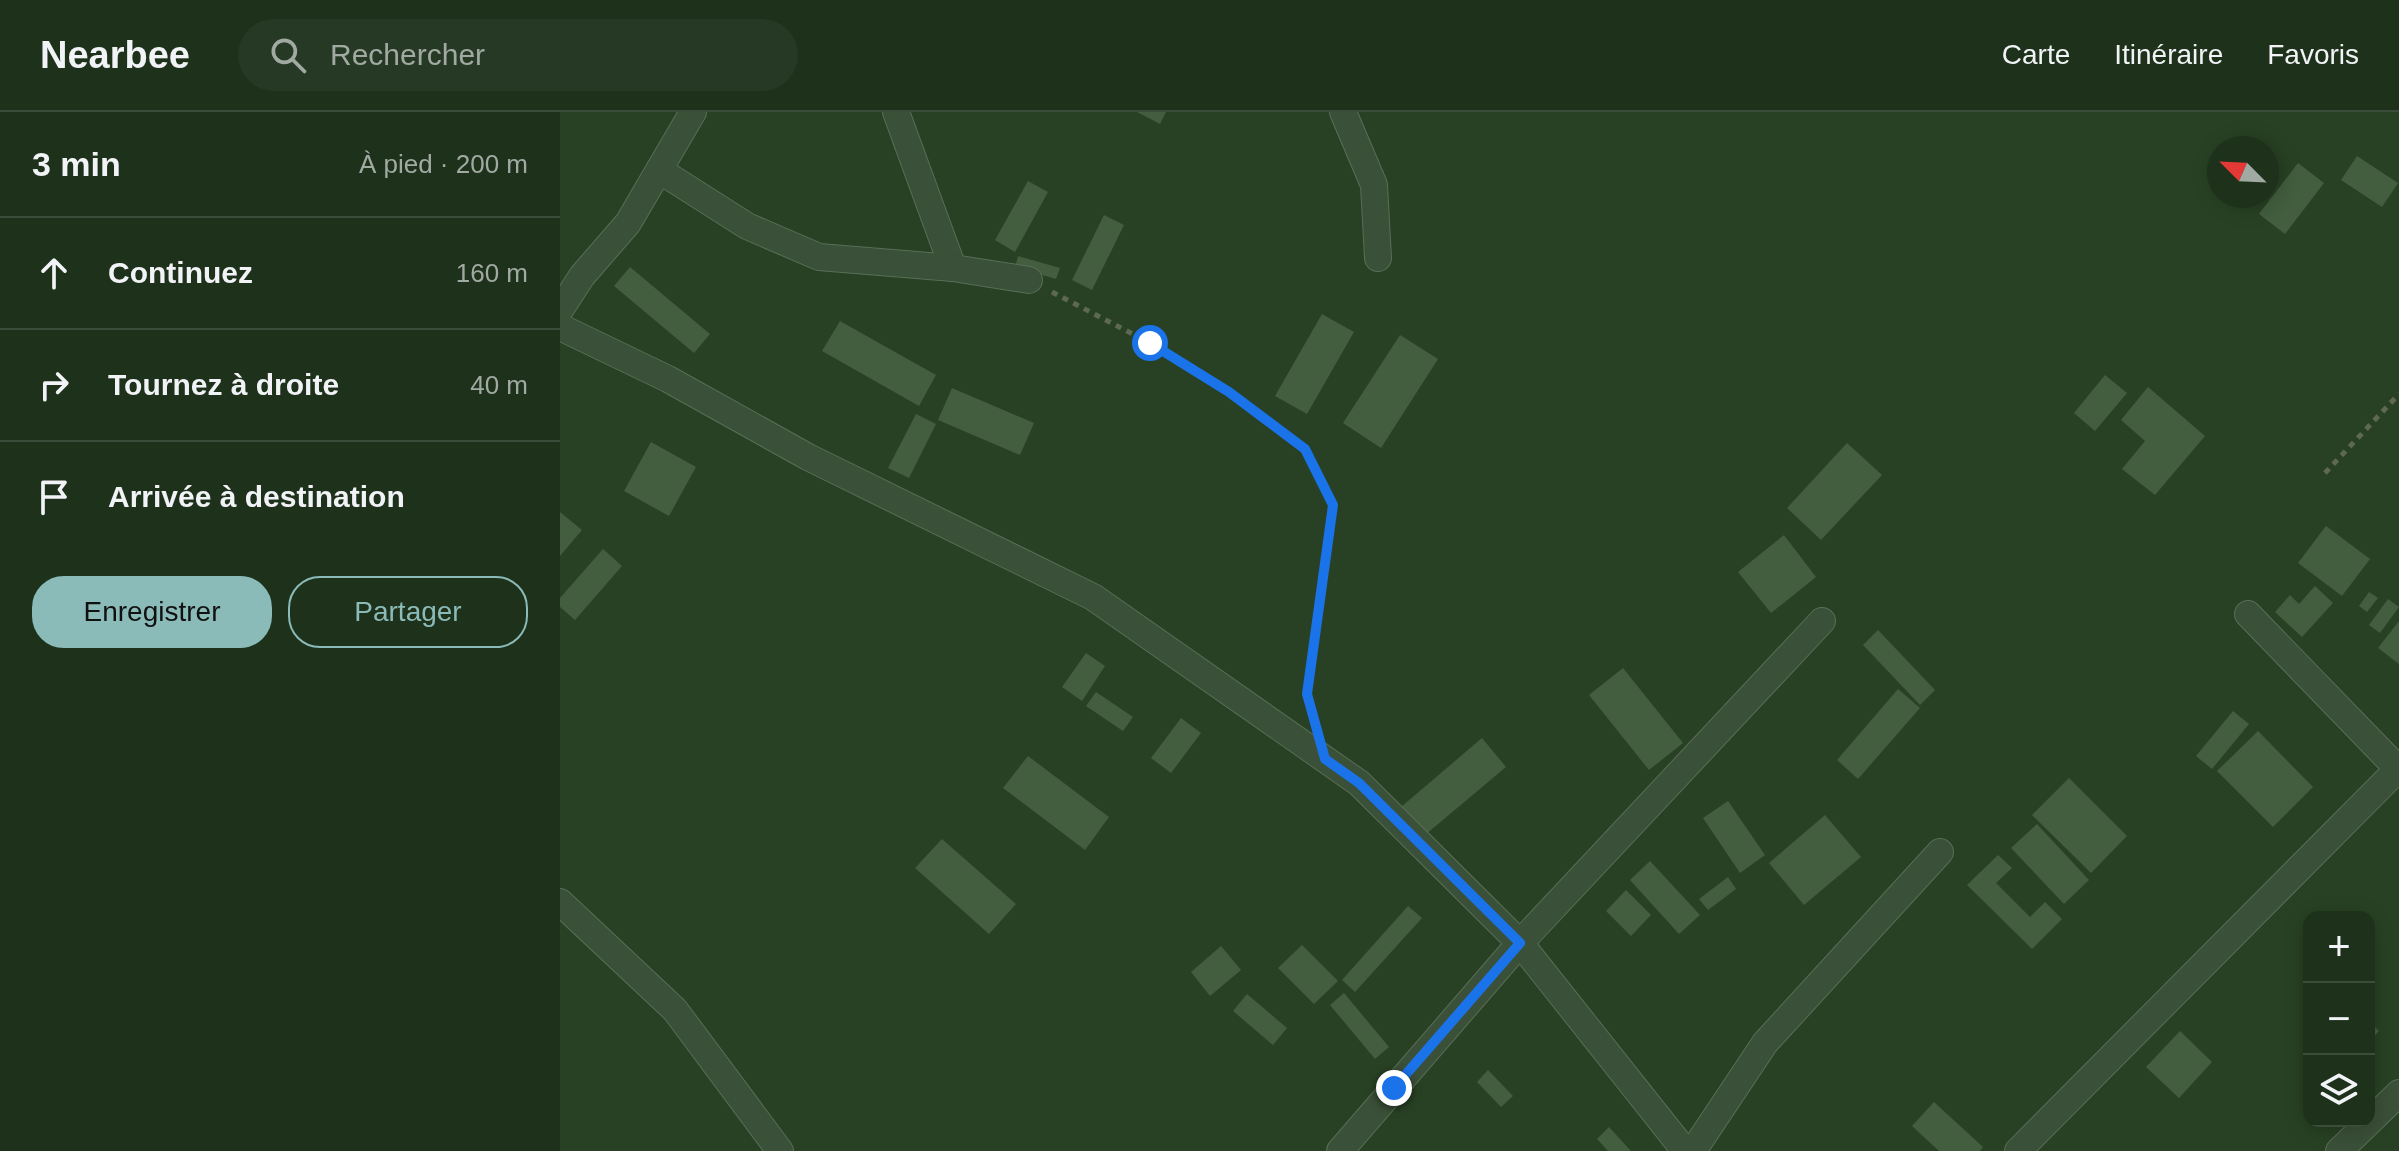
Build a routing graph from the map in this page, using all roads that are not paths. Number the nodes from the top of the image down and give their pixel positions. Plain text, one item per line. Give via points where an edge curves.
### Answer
1 (693, 112) edge
2 (896, 112) edge
3 (1343, 112) edge
4 (659, 170) junction
5 (1378, 258) dead end
6 (953, 268) junction
7 (1029, 280) road end
8 (560, 310) edge
9 (560, 327) edge
10 (2248, 614) dead end
11 (1822, 621) dead end
12 (2399, 769) edge
13 (1940, 852) dead end
14 (560, 902) edge
15 (1520, 943) junction
16 (2399, 1093) edge
17 (780, 1151) edge
18 (1340, 1151) edge
19 (1685, 1151) edge
20 (1693, 1151) edge
21 (2018, 1151) edge
22 (2339, 1151) edge

1 - 4 street
2 - 6 street
3 - 5 street via 1374,185
4 - 6 street via 747,226 819,257
4 - 8 street via 628,223
6 - 7 street
9 - 15 street via 1093,597 1359,783
10 - 12 street
11 - 15 street
12 - 21 street
13 - 20 street via 1765,1043
14 - 17 street via 675,1010
15 - 18 street
15 - 19 street
16 - 22 street

